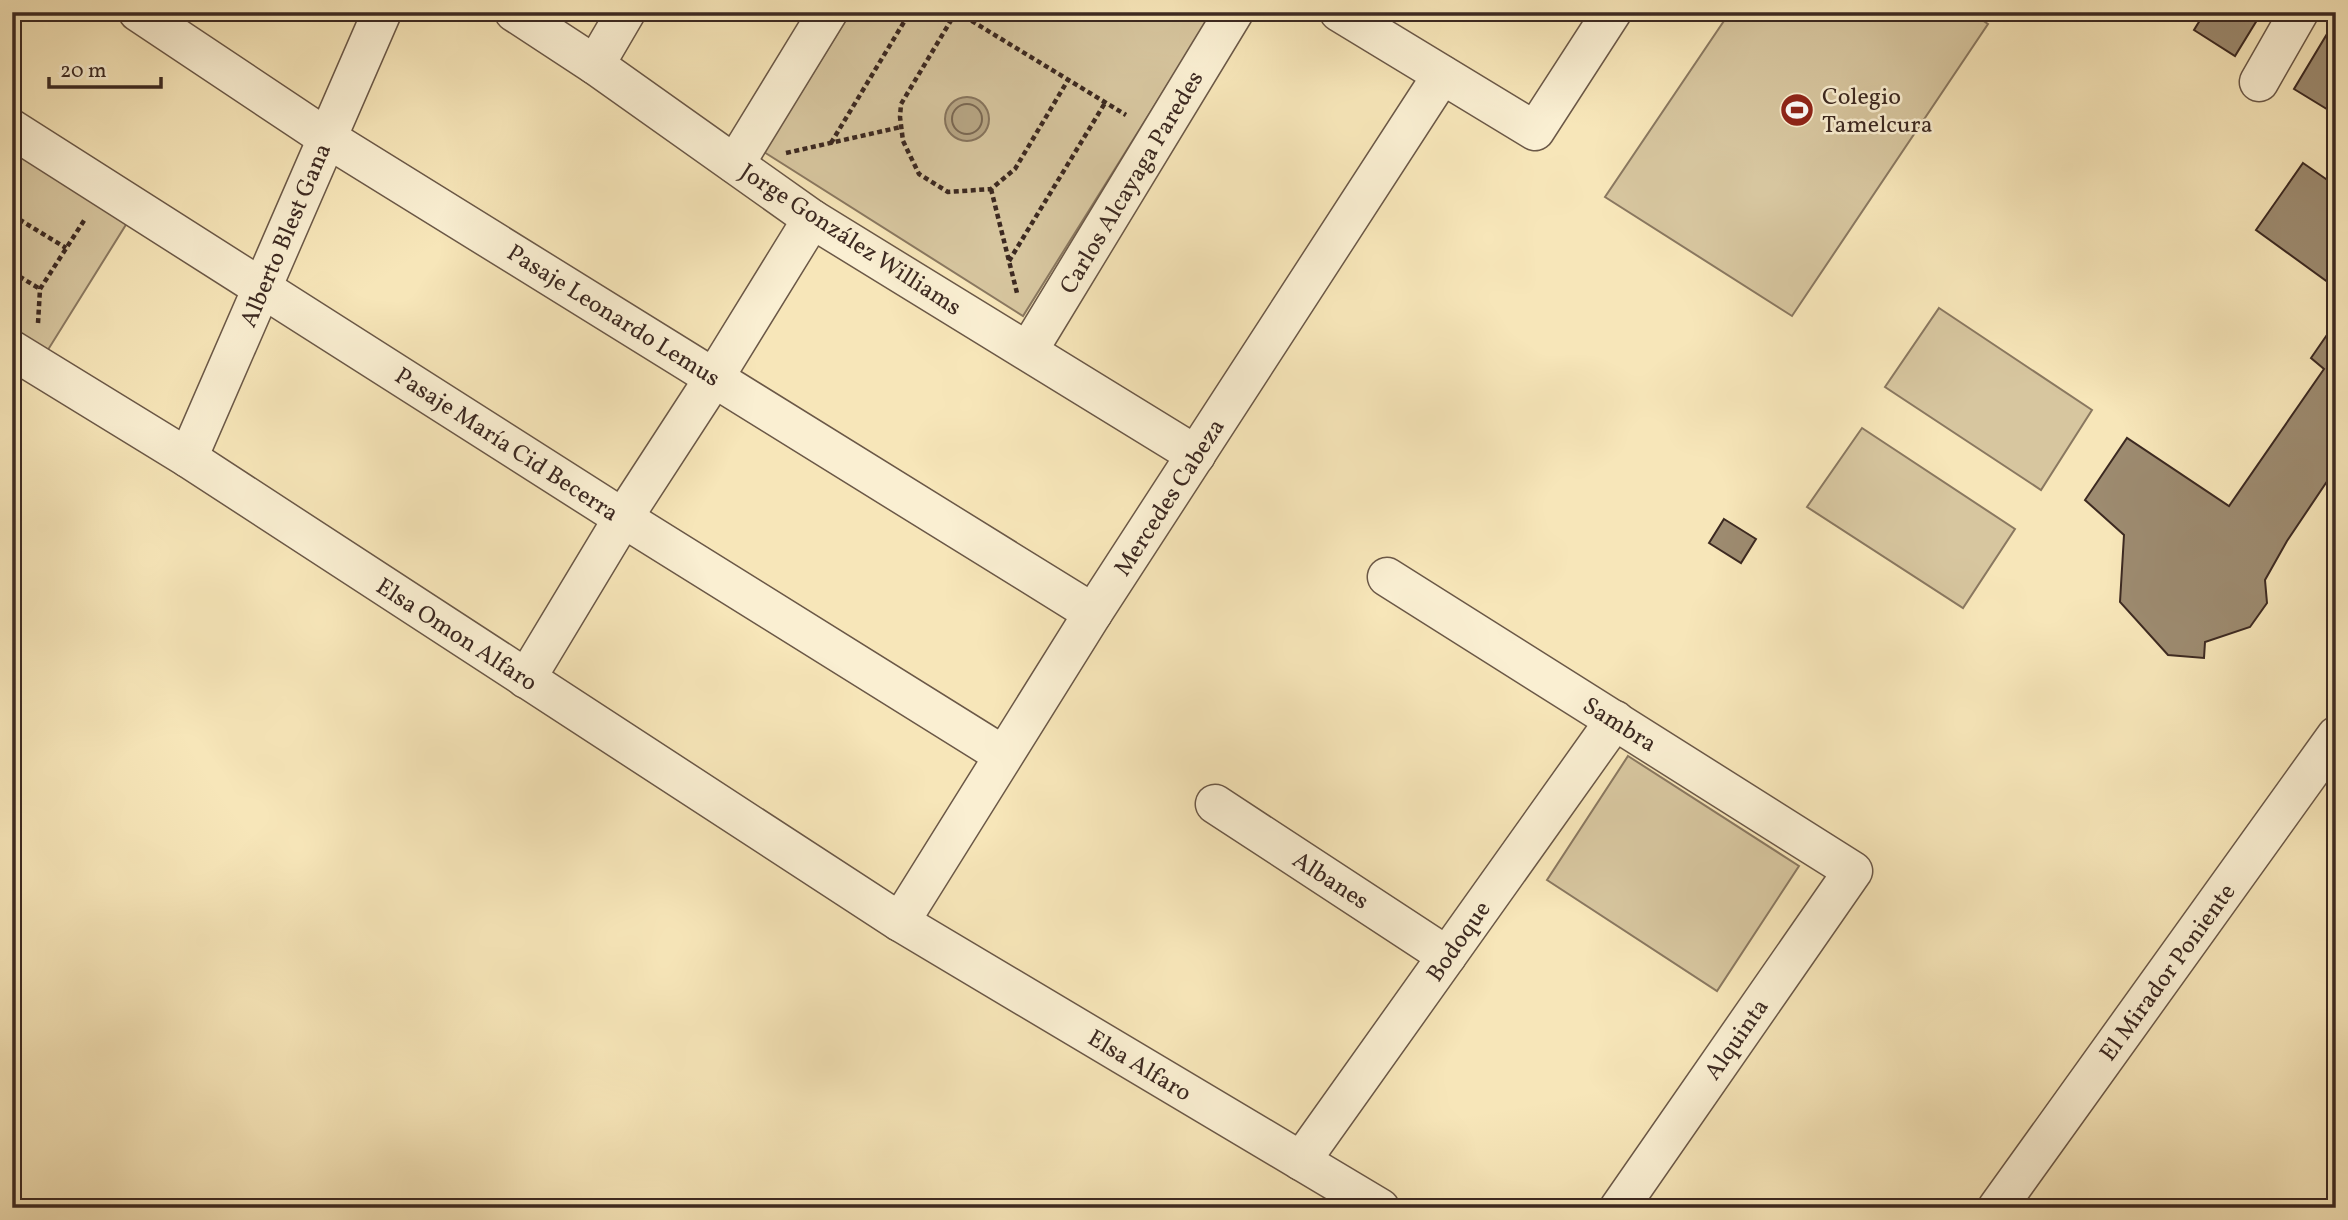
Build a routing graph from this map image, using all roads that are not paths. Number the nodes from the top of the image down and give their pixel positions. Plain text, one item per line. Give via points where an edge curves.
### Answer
1 (138, 12) edge
2 (382, 12) edge
3 (514, 12) edge
4 (626, 12) edge
5 (828, 12) edge
6 (1234, 12) edge
7 (1339, 12) edge
8 (1612, 12) edge
9 (2299, 12) edge
10 (1381, 23) edge
11 (595, 65) junction
12 (1442, 75) junction
13 (2259, 82) dead end
14 (12, 129) edge
15 (327, 138) junction
16 (735, 164) junction
17 (812, 219) junction
18 (262, 288) junction
19 (1028, 351) junction
20 (24, 357) edge
21 (714, 378) junction
22 (1196, 455) junction
23 (188, 458) junction
24 (623, 518) junction
25 (1387, 577) dead end
26 (1093, 613) junction
27 (526, 679) junction
28 (1615, 720) junction
29 (2336, 736) edge
30 (1003, 755) junction
31 (1215, 804) dead end
32 (1853, 871) joint
33 (900, 922) junction
34 (1447, 956) junction
35 (1301, 1161) junction
36 (1380, 1208) edge
37 (1619, 1208) edge
38 (1997, 1208) edge

1 - 15 street, Pasaje Leonardo Lemus
2 - 15 street, Alberto Blest Gana
3 - 11 street, Jorge González Williams
4 - 11 street
5 - 16 street
6 - 19 street, Carlos Alcayaga Paredes
7 - 10 street
8 - 12 street via 1535,131
9 - 13 street
10 - 12 street
11 - 16 street, Jorge González Williams
12 - 22 street, Mercedes Cabeza
14 - 18 street, Pasaje María Cid Becerra
15 - 18 street, Alberto Blest Gana
15 - 21 street, Pasaje Leonardo Lemus
16 - 17 street, Jorge González Williams
17 - 19 street, Jorge González Williams
17 - 21 street
18 - 23 street, Alberto Blest Gana
18 - 24 street, Pasaje María Cid Becerra
19 - 22 street, Jorge González Williams
20 - 23 street, Elsa Omon Alfaro
21 - 24 street
21 - 26 street, Pasaje Leonardo Lemus
22 - 26 street, Mercedes Cabeza
23 - 27 street, Elsa Omon Alfaro
24 - 27 street
24 - 30 street, Pasaje María Cid Becerra
25 - 28 street, Sambra
26 - 30 street, Mercedes Cabeza
27 - 33 street, Elsa Omon Alfaro
28 - 32 street, Sambra
28 - 34 street, Bodoque
29 - 38 street, El Mirador Poniente
30 - 33 street, Mercedes Cabeza
31 - 34 street, Albanes
32 - 37 street, Alquinta
33 - 35 street, Elsa Alfaro
34 - 35 street, Bodoque
35 - 36 street, Elsa Alfaro

